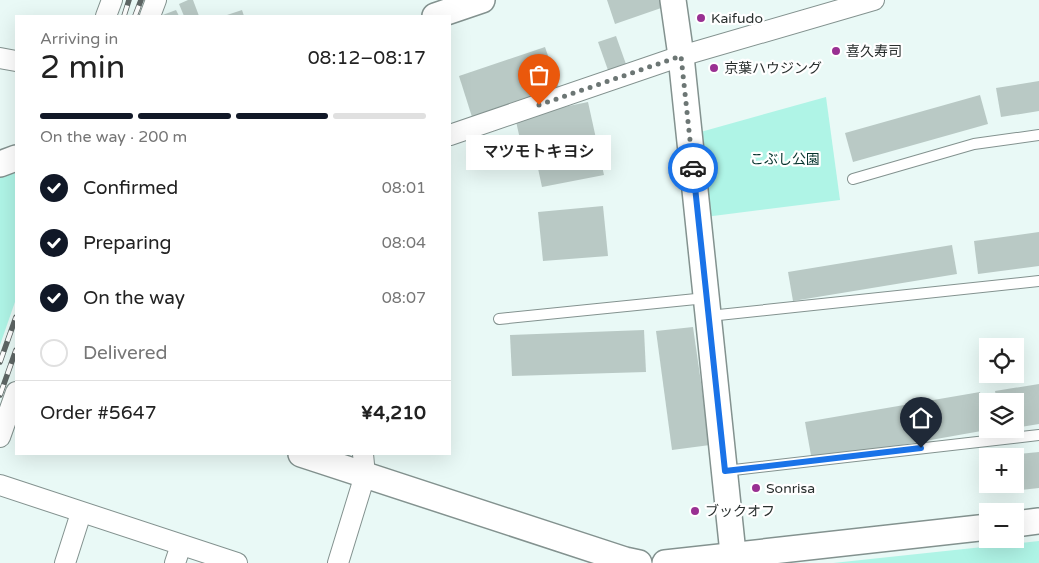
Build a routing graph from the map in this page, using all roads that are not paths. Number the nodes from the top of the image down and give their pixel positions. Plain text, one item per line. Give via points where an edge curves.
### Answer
1 (112, 0) edge
2 (156, 0) edge
3 (482, 0) edge
4 (673, 0) edge
5 (874, 0) edge
6 (106, 15) edge
7 (150, 15) edge
8 (438, 15) edge
9 (681, 56) junction
10 (0, 58) edge
11 (15, 61) edge
12 (1039, 134) edge
13 (451, 135) edge
14 (15, 158) edge
15 (0, 164) edge
16 (853, 179) dead end
17 (1039, 281) edge
18 (708, 307) junction
19 (499, 319) dead end
20 (15, 395) edge
21 (1039, 435) edge
22 (0, 437) edge
23 (307, 455) edge
24 (364, 464) edge
25 (725, 471) junction
26 (0, 484) edge
27 (81, 513) junction
28 (1039, 521) edge
29 (1024, 523) edge
30 (979, 528) edge
31 (178, 554) edge
32 (734, 560) edge
33 (65, 563) edge
34 (237, 563) edge
35 (338, 563) edge
36 (639, 563) edge
37 (665, 563) edge

1 - 6 street
2 - 7 street
3 - 8 street
4 - 9 street
5 - 9 street
9 - 13 street
9 - 18 street
10 - 11 street
12 - 16 lane via 974,144
14 - 15 street
17 - 18 lane
18 - 19 lane
18 - 25 street
20 - 22 street
21 - 25 lane
23 - 24 street
24 - 35 street
24 - 36 street
25 - 32 street
26 - 27 street
27 - 31 street
27 - 33 street
28 - 29 street
30 - 32 street
31 - 34 street
32 - 37 street

